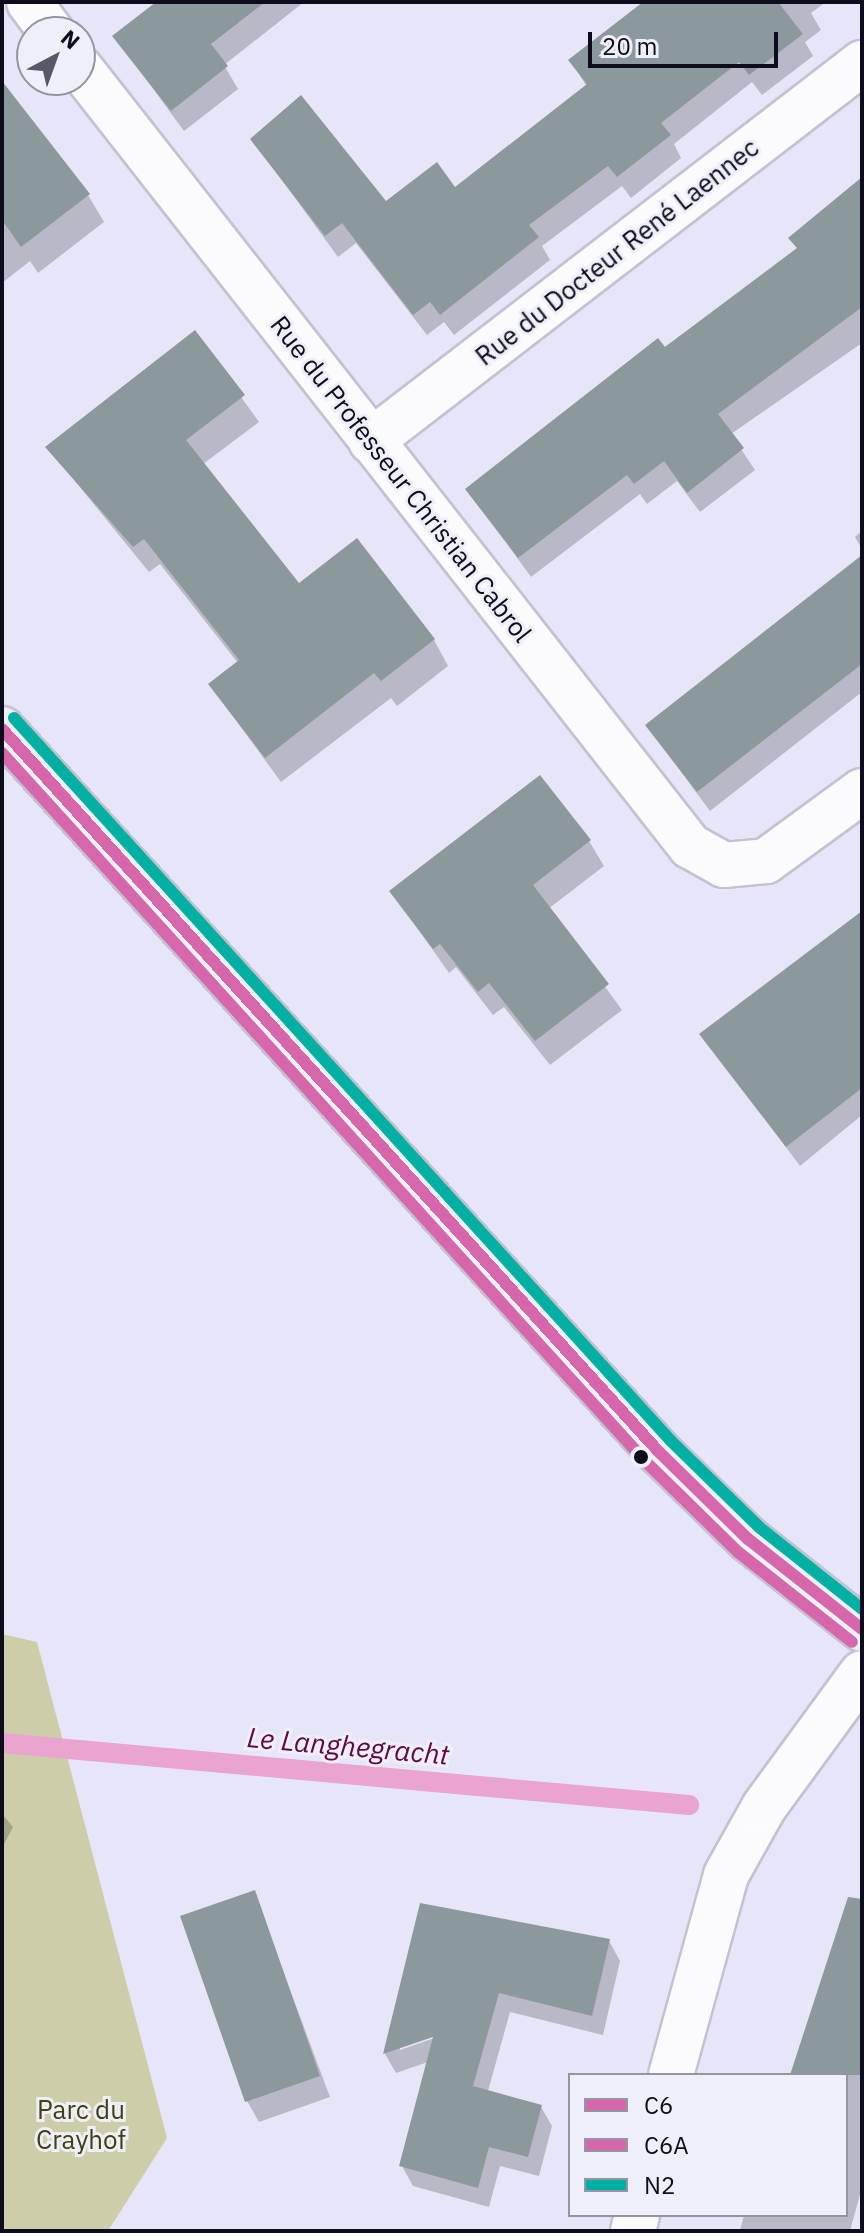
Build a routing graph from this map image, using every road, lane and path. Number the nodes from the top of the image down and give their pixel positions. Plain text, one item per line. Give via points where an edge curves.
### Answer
1 (862, 63) edge
2 (96, 89) edge
3 (371, 441) junction
4 (2, 729) edge
5 (2, 746) edge
6 (39, 778) junction
7 (862, 791) edge
8 (862, 1629) edge
9 (862, 1673) edge
10 (672, 2073) edge

1 - 3 street, Rue du Docteur René Laennec
2 - 3 street, Rue du Professeur Christian Cabrol
3 - 7 street, Rue du Professeur Christian Cabrol via 681,837 713,861 739,866 780,854
4 - 6 street
5 - 6 street
6 - 8 street via 658,1451 748,1539
9 - 10 street via 764,1807 726,1875

